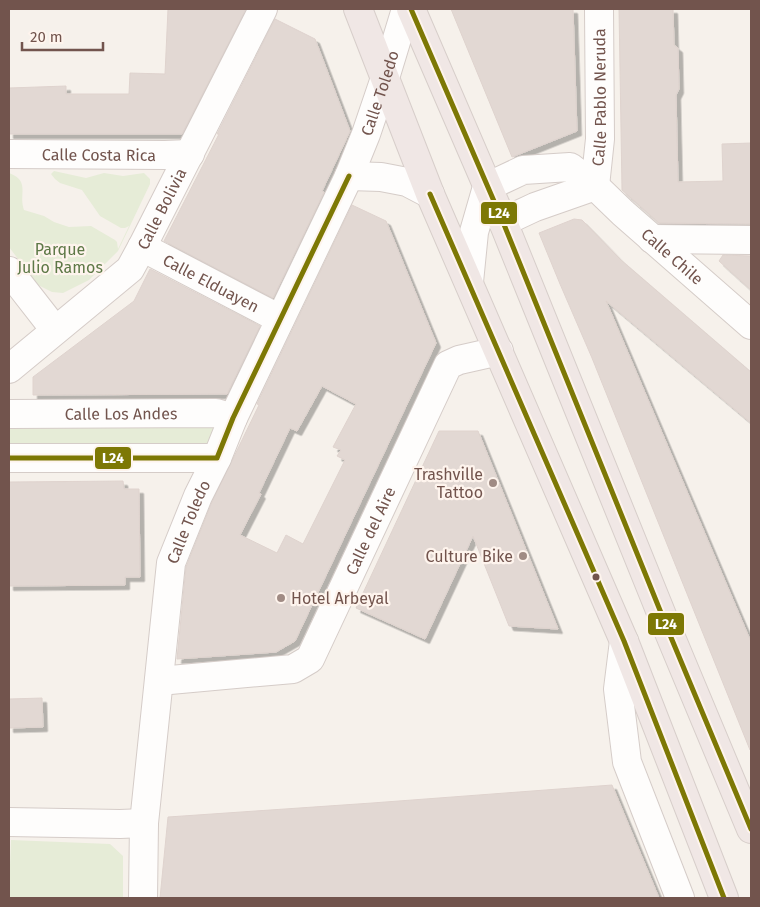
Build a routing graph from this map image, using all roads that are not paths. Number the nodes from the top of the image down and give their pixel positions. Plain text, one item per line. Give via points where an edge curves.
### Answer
1 (264, 9) edge
2 (358, 9) edge
3 (406, 9) edge
4 (411, 9) edge
5 (599, 9) edge
6 (385, 78) junction
7 (9, 154) edge
8 (190, 154) junction
9 (349, 176) junction
10 (595, 186) junction
11 (487, 187) junction
12 (430, 194) junction
13 (503, 222) junction
14 (652, 239) junction
15 (751, 240) edge
16 (142, 247) junction
17 (9, 271) edge
18 (469, 282) junction
19 (280, 319) junction
20 (751, 325) edge
21 (55, 330) junction
22 (499, 351) junction
23 (9, 369) edge
24 (9, 414) edge
25 (233, 418) junction
26 (9, 458) edge
27 (217, 458) junction
28 (624, 641) junction
29 (159, 681) junction
30 (9, 822) edge
31 (144, 824) junction
32 (751, 829) edge
33 (143, 898) edge
34 (680, 898) edge
35 (724, 898) edge

1 - 8 street, Calle Bolivia
2 - 6 highway
3 - 6 street, Calle Toledo
4 - 11 highway
5 - 10 street, Calle Pablo Neruda via 600,140
6 - 9 street, Calle Toledo
6 - 12 highway
7 - 8 street, Calle Costa Rica
8 - 16 street, Calle Bolivia
9 - 12 street via 407,182
9 - 19 street, Calle Toledo
10 - 11 street, Calle Chile via 570,167 523,170
10 - 13 street
10 - 14 street, Calle Chile
11 - 13 highway
11 - 18 street via 474,232
12 - 18 highway
13 - 32 highway
14 - 15 street
14 - 20 street, Calle Chile
16 - 19 street, Calle Elduayen
16 - 21 street, Calle Bolivia via 130,269
17 - 21 street
18 - 22 highway
19 - 25 street, Calle Toledo
21 - 23 street, Calle Bolivia
22 - 28 highway
22 - 29 street, Calle del Aire via 448,365 310,659 293,669
24 - 25 street, Calle Los Andes via 216,413
25 - 27 street, Calle Toledo
26 - 27 street
27 - 29 street, Calle Toledo via 171,563
28 - 34 street via 618,689 627,762
28 - 35 highway
29 - 31 street, Calle Toledo
30 - 31 street
31 - 33 street, Calle Toledo

